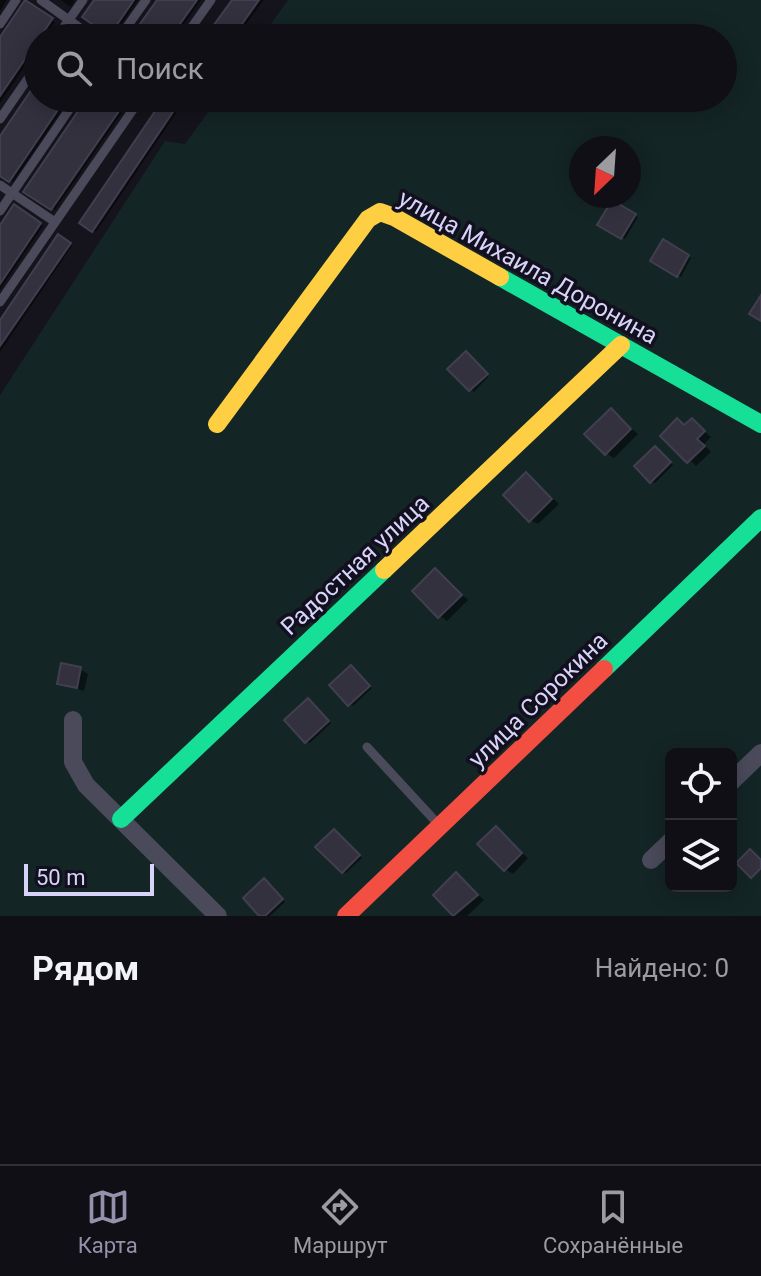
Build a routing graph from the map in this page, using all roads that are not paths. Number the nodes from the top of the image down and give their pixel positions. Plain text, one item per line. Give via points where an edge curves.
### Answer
1 (16, 0) edge
2 (41, 0) edge
3 (83, 0) edge
4 (146, 0) edge
5 (211, 0) edge
6 (69, 20) junction
7 (0, 24) edge
8 (66, 24) edge
9 (75, 24) edge
10 (129, 24) edge
11 (194, 24) edge
12 (24, 84) edge
13 (67, 112) edge
14 (131, 112) edge
15 (0, 119) edge
16 (0, 185) edge
17 (12, 193) junction
18 (0, 211) edge
19 (55, 222) junction
20 (0, 302) edge
21 (621, 345) junction
22 (217, 424) dead end
23 (761, 424) edge
24 (757, 531) edge
25 (73, 720) dead end
26 (367, 747) dead end
27 (761, 753) edge
28 (737, 776) edge
29 (121, 819) junction
30 (440, 827) junction
31 (665, 847) edge
32 (651, 860) dead end
33 (218, 916) edge
34 (346, 916) edge

1 - 7 lane
2 - 6 lane
3 - 6 lane
4 - 10 lane
5 - 11 lane
6 - 8 lane
6 - 9 lane
12 - 15 lane
13 - 17 lane
14 - 19 lane
16 - 17 lane
17 - 18 lane
17 - 19 lane
19 - 20 lane
21 - 22 street, улица Михаила Доронина via 380,212 368,219
21 - 23 street, улица Михаила Доронина
21 - 29 street, Радостная улица
24 - 30 street, улица Сорокина
25 - 29 street via 73,762 86,785
26 - 30 lane
27 - 28 street
29 - 33 street
30 - 34 street, улица Сорокина
31 - 32 street

